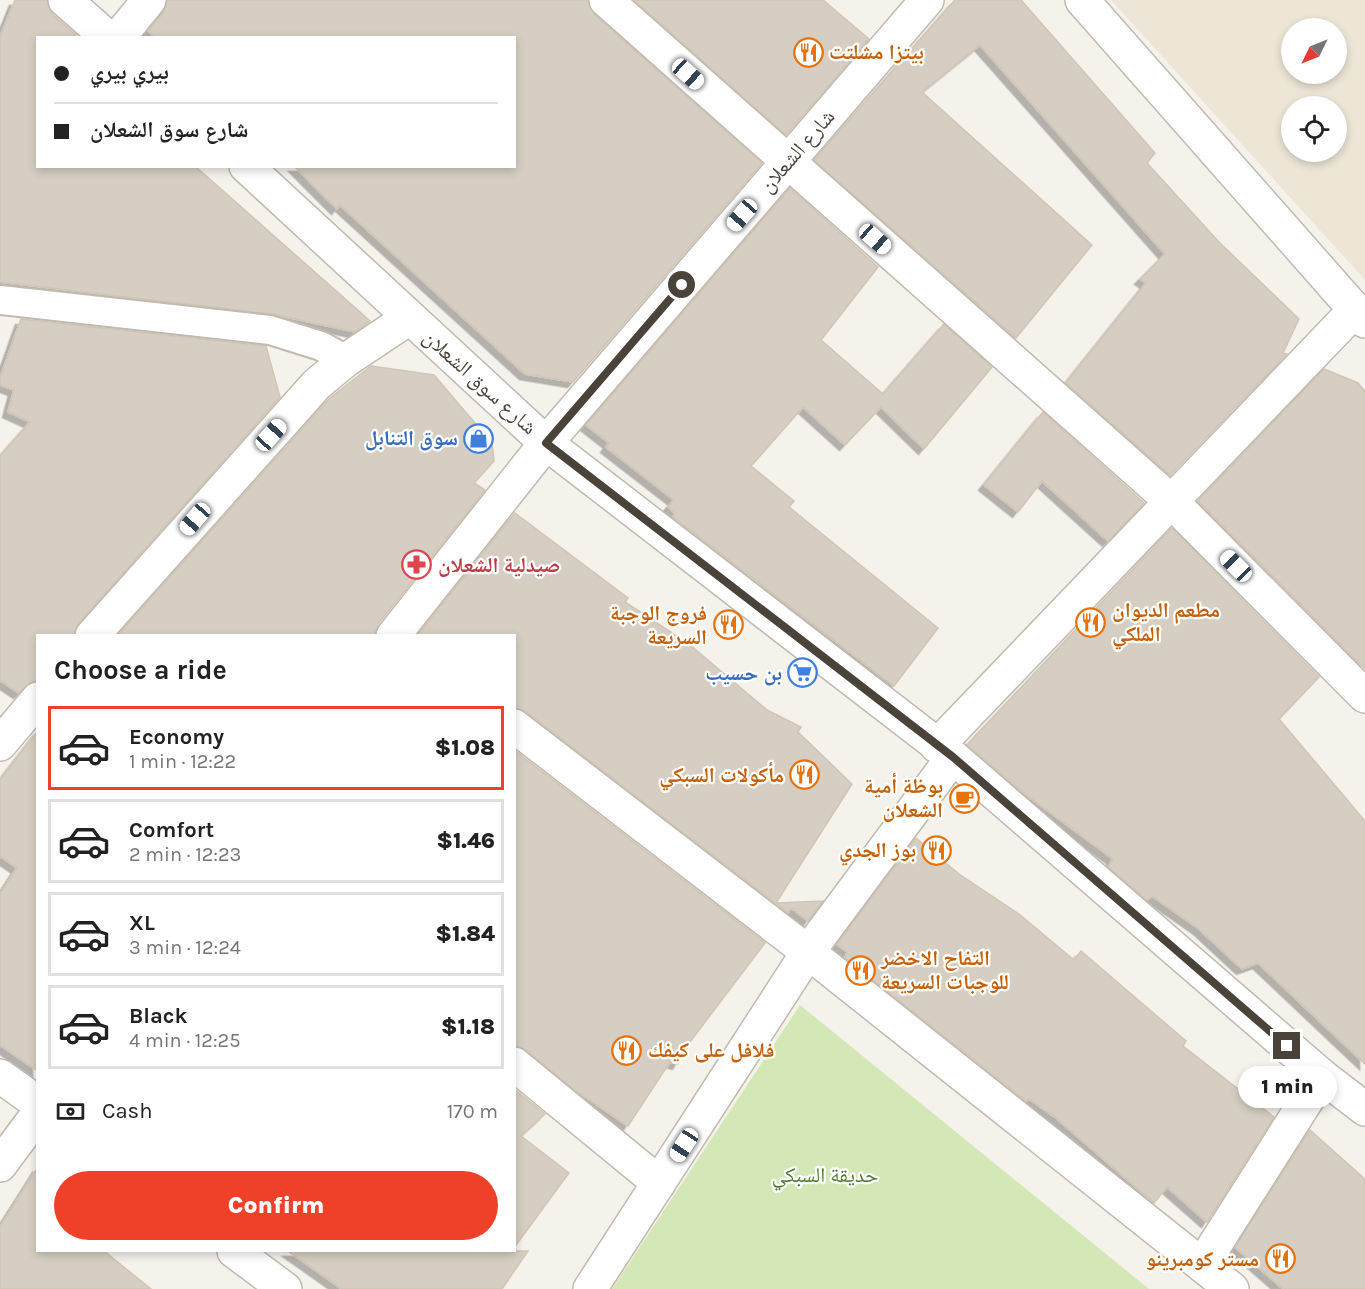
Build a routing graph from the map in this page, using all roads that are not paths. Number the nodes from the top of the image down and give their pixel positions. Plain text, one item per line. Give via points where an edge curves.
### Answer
1 (65, 0) edge
2 (149, 0) edge
3 (606, 0) edge
4 (927, 0) edge
5 (1082, 0) edge
6 (106, 36) edge
7 (120, 36) edge
8 (788, 162) junction
9 (248, 168) edge
10 (0, 300) edge
11 (1360, 315) edge
12 (409, 318) junction
13 (346, 360) junction
14 (546, 443) junction
15 (1171, 501) junction
16 (94, 634) edge
17 (395, 634) edge
18 (1365, 696) edge
19 (36, 701) edge
20 (516, 728) edge
21 (0, 744) edge
22 (945, 752) junction
23 (808, 952) junction
24 (516, 1066) edge
25 (0, 1076) edge
26 (1322, 1076) junction
27 (36, 1102) edge
28 (1365, 1109) edge
29 (36, 1117) edge
30 (0, 1165) edge
31 (659, 1183) junction
32 (235, 1252) edge
33 (1202, 1265) junction
34 (285, 1289) edge
35 (590, 1289) edge
36 (1232, 1289) edge

1 - 6 street
2 - 7 street
3 - 8 street
4 - 8 street, شارع الشعلان
5 - 11 street
8 - 14 street, شارع الشعلان
8 - 15 street
9 - 12 street, شارع سوق الشعلان
10 - 13 street via 270,330 321,346
11 - 15 street
12 - 13 street
12 - 14 street, شارع سوق الشعلان
13 - 16 street via 317,384
14 - 17 street, شارع الشعلان
14 - 22 street, شارع سوق الشعلان
15 - 18 street
15 - 22 street
19 - 21 street
20 - 23 street
22 - 23 street
22 - 26 street, شارع سوق الشعلان
23 - 31 street
23 - 33 street
24 - 31 street
25 - 27 street
26 - 28 street, شارع سوق الشعلان
26 - 33 street
29 - 30 street
31 - 35 street
32 - 34 street
33 - 36 street

